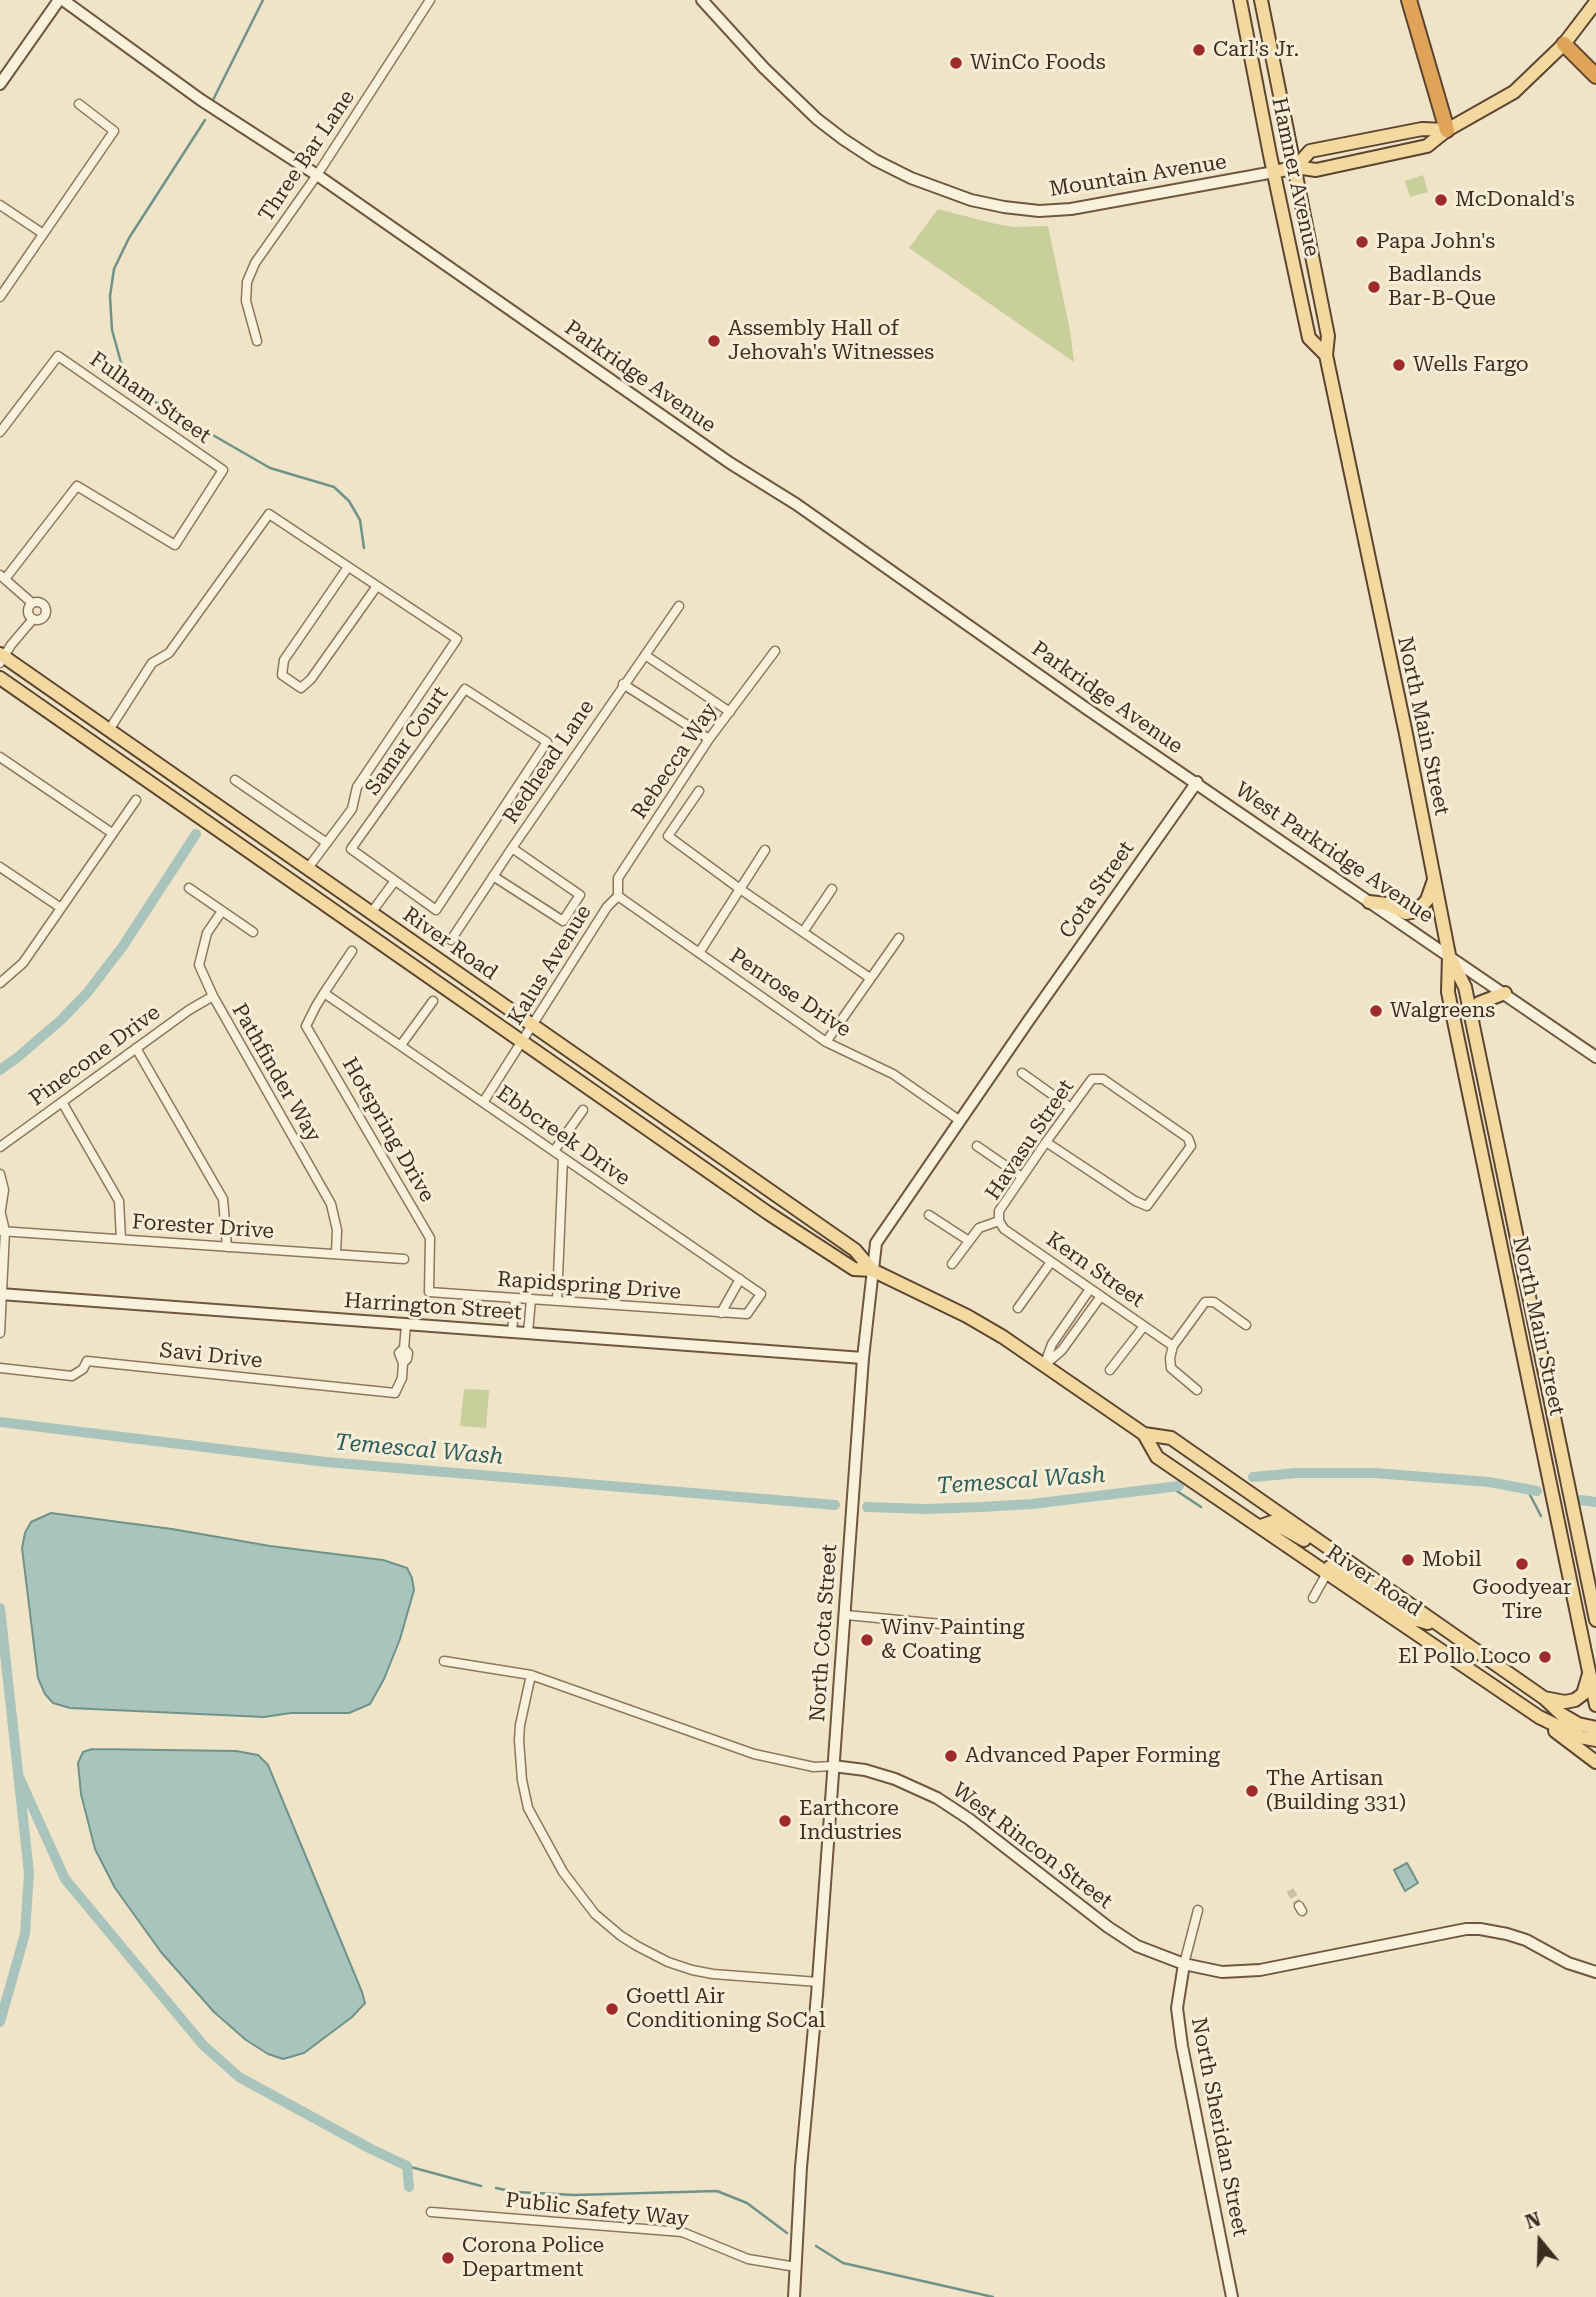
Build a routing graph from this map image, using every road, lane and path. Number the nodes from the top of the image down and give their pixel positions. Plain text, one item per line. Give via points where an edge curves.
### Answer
1 (61, 0) edge
2 (430, 0) edge
3 (702, 0) edge
4 (1240, 0) edge
5 (1261, 0) edge
6 (1409, 0) edge
7 (1596, 2) edge
8 (1564, 44) junction
9 (1596, 76) edge
10 (0, 84) edge
11 (79, 104) dead end
12 (1447, 130) junction
13 (1296, 167) junction
14 (1274, 172) junction
15 (317, 175) junction
16 (0, 205) edge
17 (42, 233) junction
18 (0, 297) edge
19 (257, 341) dead end
20 (1326, 355) junction
21 (0, 432) edge
22 (1358, 504) joint
23 (348, 566) junction
24 (2, 577) edge
25 (377, 586) junction
26 (33, 603) junction
27 (679, 606) dead end
28 (33, 619) junction
29 (775, 651) dead end
30 (645, 655) junction
31 (1, 658) edge
32 (0, 678) edge
33 (623, 684) junction
34 (730, 712) junction
35 (109, 730) junction
36 (709, 739) junction
37 (0, 757) edge
38 (235, 780) dead end
39 (1197, 782) junction
40 (699, 791) dead end
41 (136, 800) dead end
42 (112, 834) junction
43 (327, 843) junction
44 (512, 848) junction
45 (765, 850) dead end
46 (0, 867) edge
47 (308, 869) junction
48 (494, 876) junction
49 (1434, 879) junction
50 (394, 882) junction
51 (189, 888) dead end
52 (740, 889) junction
53 (832, 889) dead end
54 (618, 896) junction
55 (1368, 902) junction
56 (61, 908) junction
57 (222, 911) junction
58 (371, 913) junction
59 (253, 932) dead end
60 (803, 932) junction
61 (899, 938) dead end
62 (451, 940) dead end
63 (352, 951) dead end
64 (699, 953) junction
65 (1449, 955) junction
66 (870, 978) junction
67 (0, 984) edge
68 (324, 993) junction
69 (1505, 993) junction
70 (213, 996) junction
71 (433, 1001) dead end
72 (1029, 1020) joint
73 (1472, 1020) junction
74 (534, 1025) junction
75 (523, 1042) junction
76 (825, 1042) junction
77 (401, 1045) junction
78 (136, 1048) junction
79 (1596, 1057) edge
80 (1022, 1073) dead end
81 (484, 1101) junction
82 (62, 1102) junction
83 (1071, 1108) junction
84 (583, 1110) dead end
85 (959, 1120) junction
86 (1046, 1142) junction
87 (977, 1146) dead end
88 (0, 1147) edge
89 (554, 1152) junction
90 (563, 1158) junction
91 (0, 1174) edge
92 (1022, 1177) junction
93 (0, 1215) edge
94 (929, 1215) dead end
95 (999, 1221) junction
96 (2, 1231) edge
97 (121, 1239) junction
98 (969, 1241) junction
99 (227, 1247) junction
100 (336, 1254) junction
101 (404, 1259) dead end
102 (1051, 1262) junction
103 (952, 1264) dead end
104 (872, 1270) junction
105 (740, 1279) junction
106 (1090, 1289) junction
107 (429, 1292) joint
108 (1, 1295) edge
109 (1101, 1296) junction
110 (515, 1298) junction
111 (531, 1299) junction
112 (557, 1301) junction
113 (1018, 1308) dead end
114 (721, 1312) junction
115 (747, 1314) joint
116 (406, 1325) junction
117 (1246, 1325) dead end
118 (1144, 1326) junction
119 (512, 1332) junction
120 (0, 1333) edge
121 (528, 1333) junction
122 (1173, 1346) junction
123 (863, 1358) junction
124 (1044, 1366) junction
125 (0, 1368) edge
126 (1111, 1370) dead end
127 (1196, 1390) dead end
128 (1144, 1434) junction
129 (1261, 1526) junction
130 (1318, 1542) junction
131 (1327, 1573) junction
132 (1313, 1598) dead end
133 (846, 1615) junction
134 (1596, 1620) edge
135 (1435, 1624) junction
136 (973, 1627) dead end
137 (444, 1661) dead end
138 (1590, 1671) junction
139 (531, 1675) junction
140 (1544, 1698) junction
141 (1596, 1705) edge
142 (1539, 1717) junction
143 (1596, 1728) edge
144 (1596, 1740) edge
145 (1596, 1762) edge
146 (833, 1766) junction
147 (1198, 1910) dead end
148 (1184, 1964) junction
149 (1596, 1972) edge
150 (818, 1982) junction
151 (431, 2212) dead end
152 (796, 2267) junction
153 (794, 2297) edge
154 (1232, 2297) edge

1 - 10 street
1 - 15 street, Parkridge Avenue via 201,100
2 - 15 street, Three Bar Lane
3 - 14 street, Mountain Avenue via 764,68 843,139 911,178 971,200 1039,211 1071,209
4 - 14 main road, Hamner Avenue
5 - 13 main road, Hamner Avenue
6 - 12 highway
7 - 8 main road
8 - 9 highway
8 - 12 main road via 1514,92
11 - 17 street via 114,131
12 - 13 main road via 1427,146 1316,170
12 - 13 main road via 1422,128 1310,151
13 - 14 main road
13 - 20 main road, Hamner Avenue via 1328,336
14 - 20 main road, Hamner Avenue via 1309,338
15 - 19 street, Three Bar Lane via 247,282 246,301
15 - 39 street, Parkridge Avenue
16 - 17 street
17 - 18 street
20 - 22 main road, Hamner Avenue
21 - 24 street, Fulham Street via 58,356 223,470 175,545 77,486
22 - 49 main road, North Main Street
23 - 25 street
23 - 25 street via 284,660 282,675 301,688 311,679
23 - 35 street via 269,514 169,653 152,663
24 - 26 street
25 - 43 street via 457,639 356,787 352,809
26 - 28 street via 28,611
26 - 28 street via 42,603 47,612 41,620
27 - 30 street, Redhead Lane
28 - 31 street
29 - 34 street, Rebecca Way
30 - 33 street, Redhead Lane
30 - 34 street
31 - 35 main road, River Road
32 - 75 main road, River Road
33 - 36 street
33 - 44 street, Redhead Lane
34 - 36 street, Rebecca Way
35 - 47 main road, River Road
36 - 54 street, Rebecca Way via 618,878
37 - 42 street
38 - 43 street
39 - 55 street, West Parkridge Avenue
39 - 72 street, Cota Street
40 - 52 street via 668,836
41 - 42 street
42 - 56 street
43 - 47 street
44 - 48 street, Redhead Lane
44 - 48 street via 580,895 563,921
45 - 52 street
46 - 56 street
47 - 58 main road, River Road
48 - 62 street, Redhead Lane
49 - 55 main road via 1427,900 1417,911 1406,913
49 - 65 main road, North Main Street
50 - 50 street, Samar Court via 436,910 547,742 465,689 351,849
50 - 58 street
51 - 57 street
52 - 60 street
52 - 64 street
53 - 60 street
54 - 64 street, Penrose Drive
54 - 74 street, Kalus Avenue
55 - 65 street, West Parkridge Avenue
56 - 67 street via 23,963
57 - 59 street
57 - 70 street, Pathfinder Way via 207,933 200,965
58 - 74 main road, River Road
60 - 66 street
61 - 66 street
63 - 68 street
64 - 76 street, Penrose Drive
65 - 69 street, West Parkridge Avenue
65 - 73 main road, North Main Street via 1465,987
65 - 138 main road, North Main Street via 1448,992
66 - 76 street
68 - 77 street, Ebbcreek Drive
68 - 107 street, Hotspring Drive via 306,1026 430,1238
69 - 73 main road via 1479,1003
69 - 79 street, West Parkridge Avenue
70 - 78 street, Pinecone Drive
70 - 100 street, Pathfinder Way via 331,1204
71 - 77 street
72 - 85 street, North Cota Street
73 - 134 main road, North Main Street
74 - 75 street, Kalus Avenue
74 - 104 main road, River Road via 855,1250
75 - 81 street, Kalus Avenue
75 - 104 main road, River Road via 768,1213 855,1269
76 - 85 street, Penrose Drive via 893,1074
77 - 81 street, Ebbcreek Drive
78 - 82 street, Pinecone Drive
78 - 99 street via 223,1199
80 - 83 street
81 - 89 street, Ebbcreek Drive
82 - 88 street, Pinecone Drive
82 - 97 street via 120,1201
83 - 86 street, Havasu Street
83 - 86 street, Havasu Street via 1092,1079 1103,1079 1188,1138 1191,1146 1147,1206
84 - 89 street
85 - 104 street, North Cota Street via 876,1243
86 - 92 street, Havasu Street
87 - 92 street
89 - 90 street, Ebbcreek Drive
90 - 105 street, Ebbcreek Drive
90 - 112 street
91 - 93 street via 4,1190
92 - 95 street, Havasu Street via 999,1211
93 - 96 street
94 - 98 street
95 - 98 street via 979,1228
95 - 102 street, Kern Street
96 - 97 street, Forester Drive
96 - 108 street
97 - 99 street, Forester Drive
98 - 103 street
99 - 100 street, Forester Drive
100 - 101 street, Forester Drive
102 - 106 street, Kern Street
102 - 113 street
104 - 123 street, North Cota Street
104 - 124 main road, River Road via 967,1316
105 - 114 street
105 - 115 street, Ebbcreek Drive via 761,1294
106 - 109 street, Kern Street
106 - 124 street via 1052,1344
107 - 110 street, Rapidspring Drive
108 - 116 street, Harrington Street
108 - 120 street
109 - 118 street, Kern Street
109 - 124 street via 1062,1350
110 - 111 street, Rapidspring Drive
110 - 119 street
111 - 112 street, Rapidspring Drive
111 - 121 street
112 - 114 street, Rapidspring Drive
114 - 115 street, Rapidspring Drive
116 - 119 street, Harrington Street
116 - 125 street, Savi Drive via 404,1348 408,1353 395,1392 106,1363 87,1362 72,1376
117 - 122 street via 1214,1302 1205,1302
118 - 122 street, Kern Street
118 - 126 street
119 - 121 street, Harrington Street
121 - 123 street, Harrington Street
122 - 127 street via 1171,1368
123 - 133 street, North Cota Street
124 - 128 main road, River Road
128 - 129 main road, River Road via 1157,1457
128 - 130 main road, River Road via 1171,1438
129 - 130 main road via 1272,1522 1300,1539
129 - 131 main road, River Road
130 - 135 main road, River Road
131 - 132 street
131 - 135 main road via 1336,1567 1414,1619
131 - 142 main road, River Road
133 - 136 street
133 - 146 street, North Cota Street
135 - 140 main road, River Road
137 - 139 street, West Rincon Street
138 - 140 main road via 1583,1694 1574,1700
138 - 141 main road, North Main Street
139 - 146 street, West Rincon Street via 754,1754 814,1767
139 - 150 street via 519,1740 528,1808 563,1872 595,1914 637,1946 692,1970
140 - 143 main road, River Road via 1578,1724
142 - 144 main road, River Road
142 - 145 main road
146 - 148 street, West Rincon Street via 895,1779 937,1798 1108,1927 1137,1946
146 - 150 street, North Cota Street
147 - 148 street
148 - 149 street, West Rincon Street via 1222,1972 1260,1970 1480,1929 1526,1940
148 - 154 street, North Sheridan Street via 1177,2008 1182,2046
150 - 152 street, North Cota Street
151 - 152 street, Public Safety Way via 682,2232 748,2259
152 - 153 street, North Cota Street

